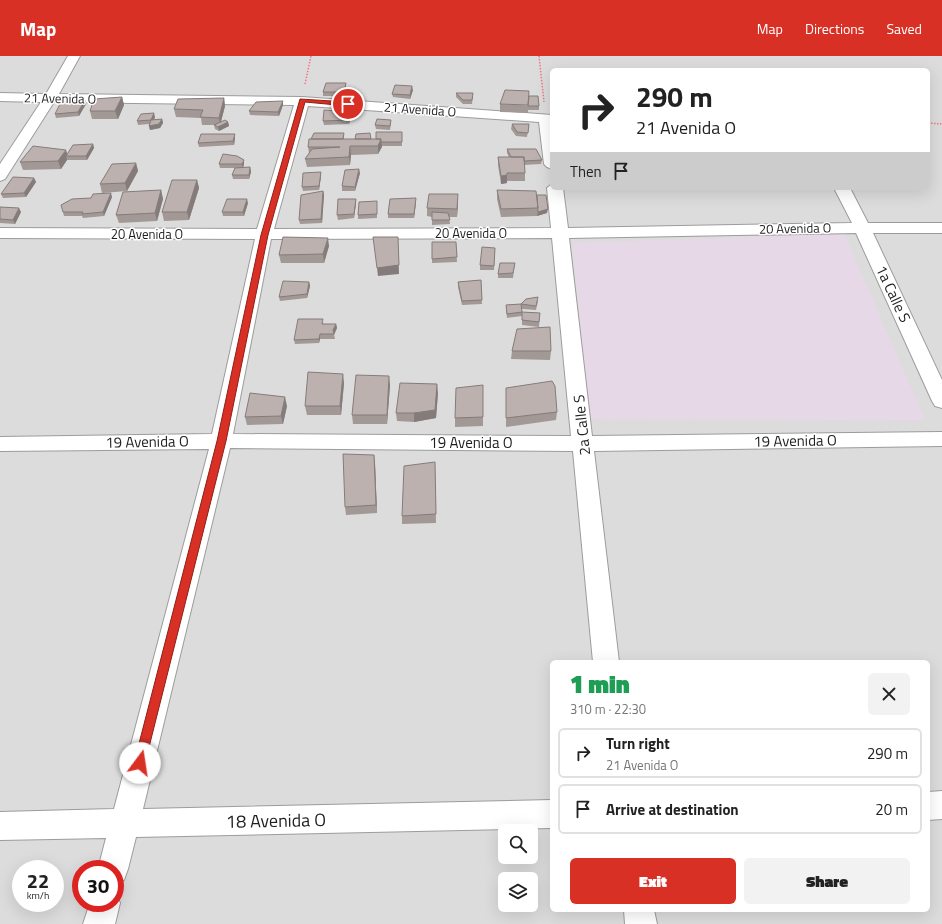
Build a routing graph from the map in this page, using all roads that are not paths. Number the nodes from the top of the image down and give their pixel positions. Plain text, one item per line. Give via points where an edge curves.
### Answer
1 (74, 56) edge
2 (0, 97) edge
3 (50, 98) junction
4 (302, 101) junction
5 (549, 118) edge
6 (550, 133) edge
7 (0, 176) edge
8 (555, 190) edge
9 (843, 190) edge
10 (862, 227) junction
11 (942, 228) edge
12 (0, 233) edge
13 (561, 233) junction
14 (264, 235) junction
15 (942, 401) edge
16 (942, 439) edge
17 (222, 441) junction
18 (0, 444) edge
19 (584, 444) junction
20 (606, 660) edge
21 (942, 805) edge
22 (930, 806) edge
23 (550, 814) edge
24 (124, 824) junction
25 (0, 826) edge
26 (115, 860) edge
27 (102, 912) edge
28 (638, 912) edge
29 (99, 924) edge
30 (641, 924) edge

1 - 3 street
2 - 3 street, 21 Avenida O
3 - 4 street, 21 Avenida O
3 - 7 street
4 - 5 street, 21 Avenida O
4 - 14 street
5 - 6 street
8 - 13 street, 2a Calle S
9 - 10 street, 1a Calle S
10 - 11 street, 20 Avenida O
10 - 13 street, 20 Avenida O
10 - 15 street, 1a Calle S
12 - 14 street, 20 Avenida O
13 - 14 street, 20 Avenida O
13 - 19 street, 2a Calle S
14 - 17 street
16 - 19 street, 19 Avenida O
17 - 18 street, 19 Avenida O
17 - 19 street, 19 Avenida O
17 - 24 street
19 - 20 street, 2a Calle S
21 - 22 street
23 - 24 street, 18 Avenida O
24 - 25 street, 18 Avenida O
24 - 26 street
27 - 29 street
28 - 30 street

